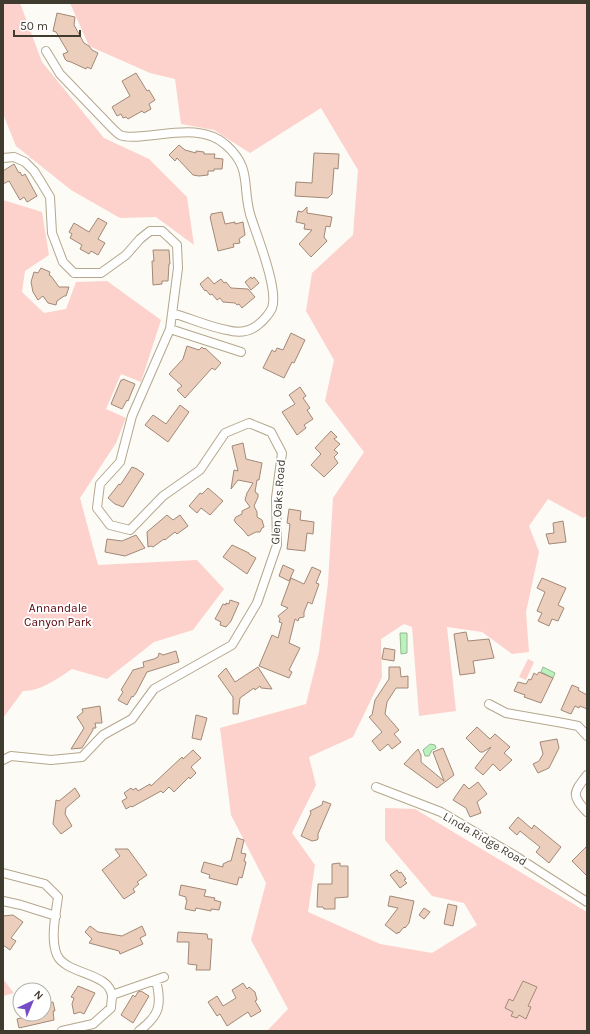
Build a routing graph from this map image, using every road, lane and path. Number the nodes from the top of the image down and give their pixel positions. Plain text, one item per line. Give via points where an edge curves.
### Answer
1 (46, 51) dead end
2 (3, 158) edge
3 (172, 313) junction
4 (170, 328) junction
5 (241, 352) dead end
6 (489, 704) dead end
7 (587, 736) edge
8 (3, 760) edge
9 (587, 775) edge
10 (376, 787) dead end
11 (587, 812) edge
12 (3, 873) edge
13 (3, 901) edge
14 (587, 902) edge
15 (56, 916) junction
16 (164, 977) dead end
17 (156, 980) junction
18 (112, 995) junction
19 (62, 1031) edge
20 (139, 1031) edge

1 - 3 street via 60,74 112,130 120,135 134,137 204,133 224,143 240,160 245,173 246,198 250,214 268,266 272,308 261,323 247,331 227,331
2 - 3 street, Glen Oaks Road via 14,157 25,162 41,182 50,197 52,233 63,262 74,273 101,273 126,255 150,231 162,231 168,236 177,245 178,268
3 - 4 street, Glen Oaks Road
4 - 5 street
4 - 8 street, Glen Oaks Road via 132,416 120,462 100,484 97,508 110,525 130,530 163,496 200,470 226,433 249,424 271,432 282,453 276,498 277,545 257,603 232,645 154,689 132,719 103,734 82,757 51,760 11,756
6 - 7 street via 506,713 578,726
9 - 11 street via 576,789 578,802
10 - 14 street, Linda Ridge Road via 441,812
12 - 15 street via 46,884 58,896
13 - 15 street
15 - 18 street via 54,944 58,956 69,966 107,984
16 - 17 street
17 - 18 street
17 - 20 street via 158,1009 150,1023
18 - 19 street via 111,1008 93,1024

